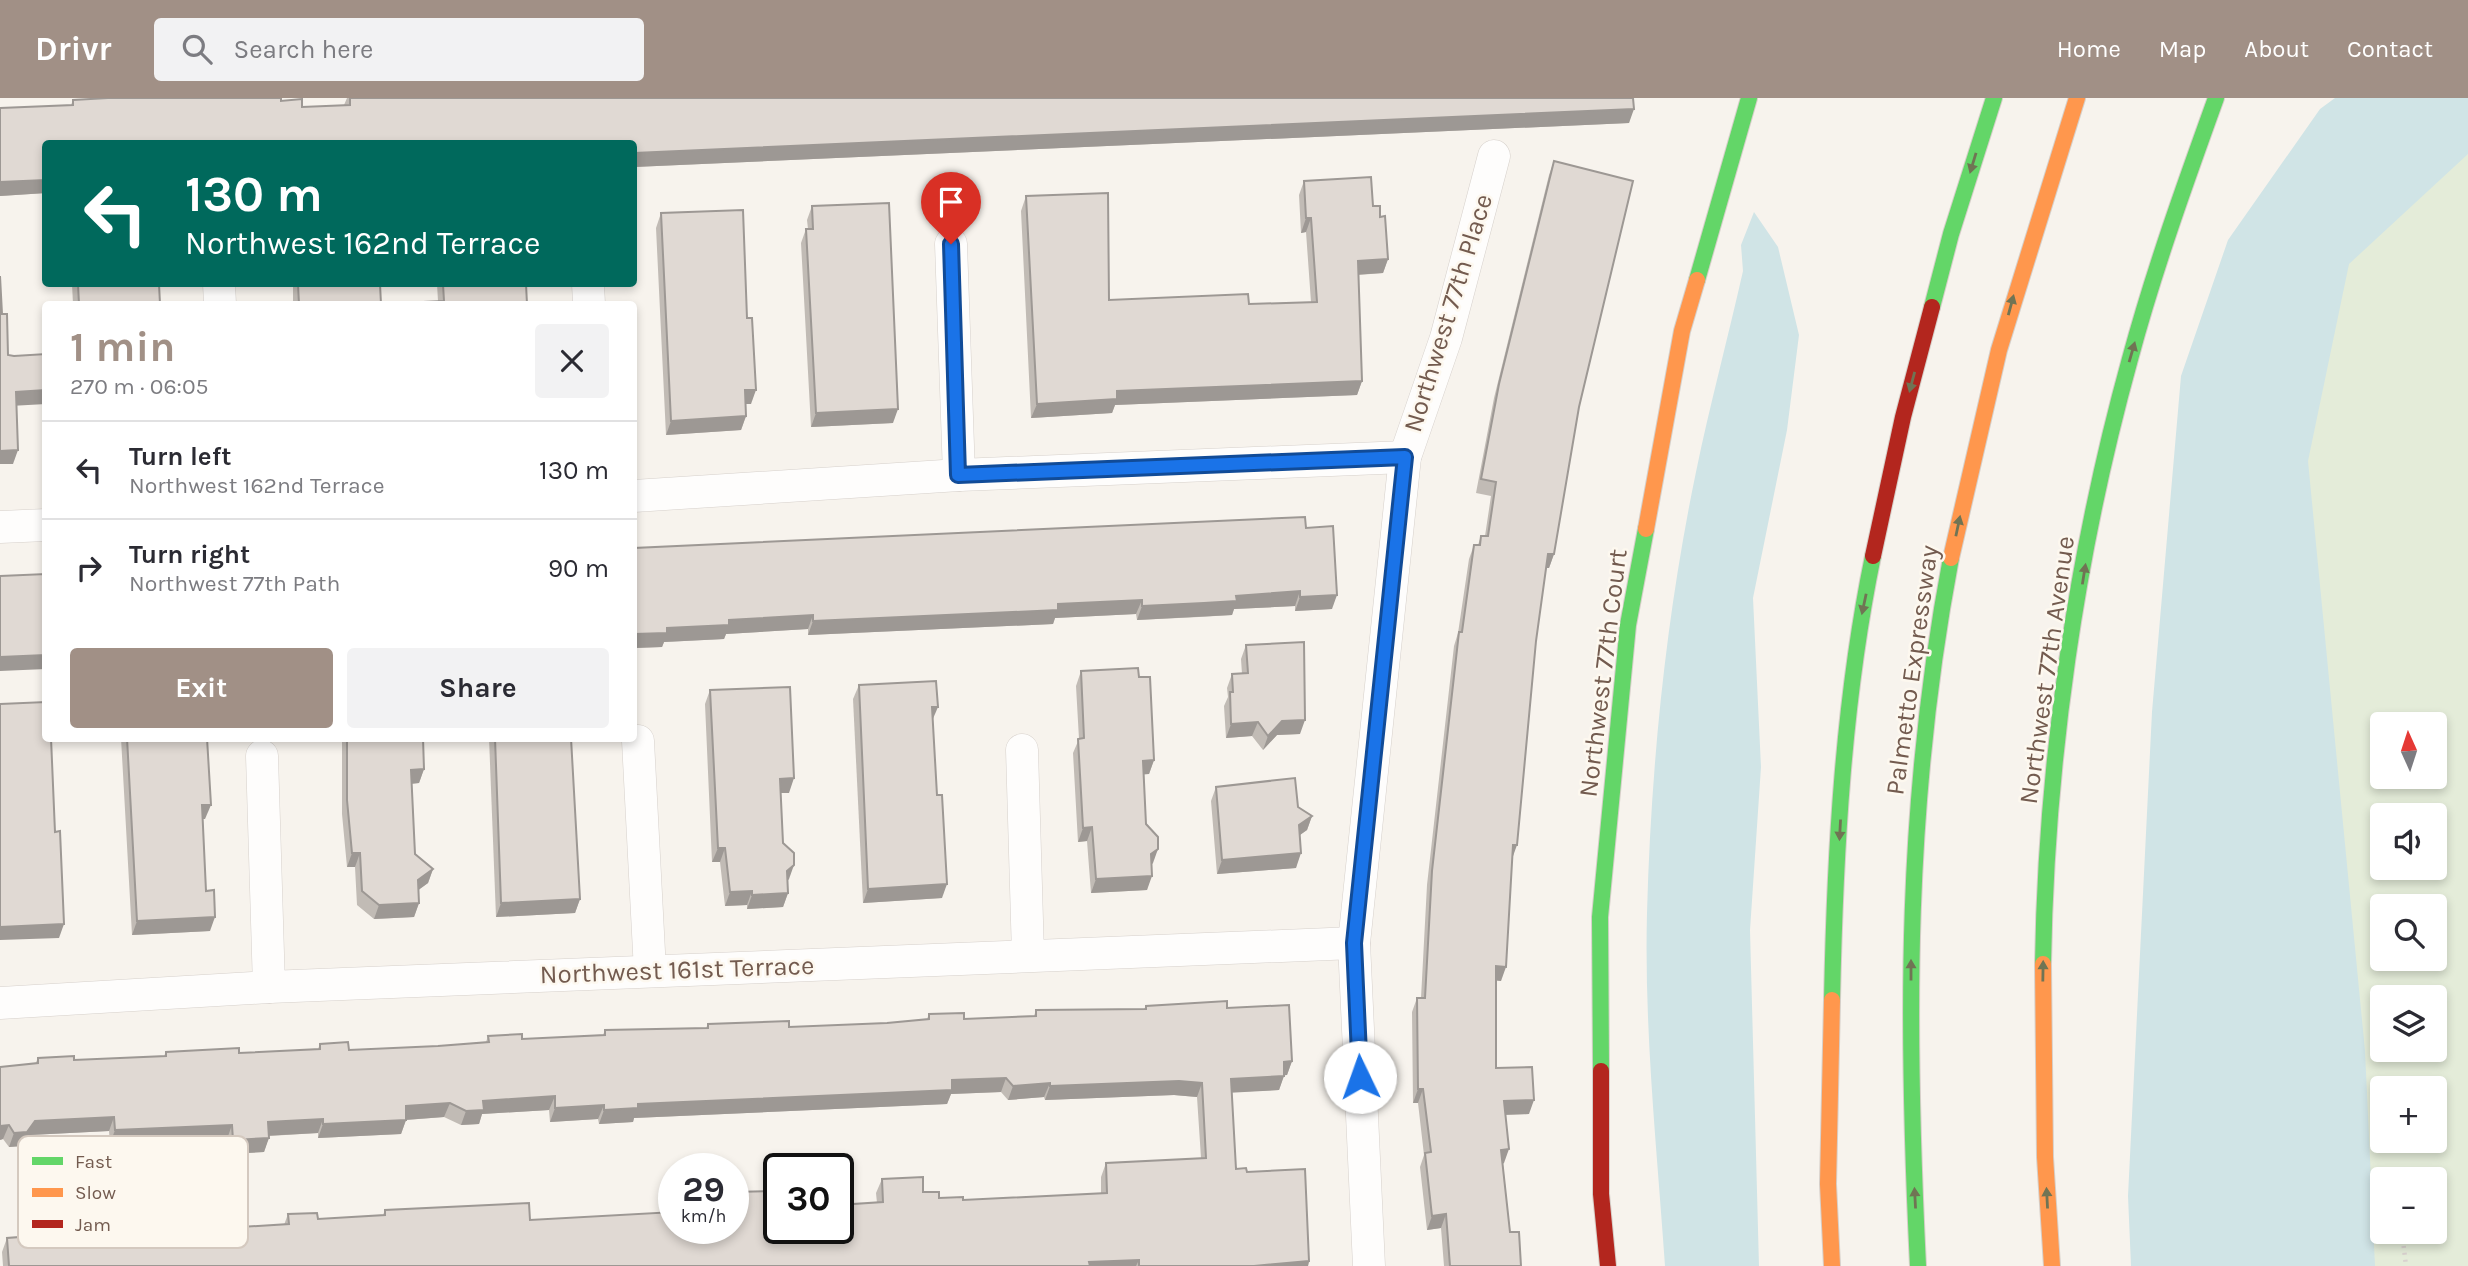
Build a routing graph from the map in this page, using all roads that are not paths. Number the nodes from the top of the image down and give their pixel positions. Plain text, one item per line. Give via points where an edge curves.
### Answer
1 (1749, 98) edge
2 (1994, 98) edge
3 (2077, 98) edge
4 (2216, 98) edge
5 (1494, 156) dead end
6 (951, 244) dead end
7 (1405, 457) junction
8 (958, 475) junction
9 (637, 496) edge
10 (42, 525) edge
11 (0, 527) edge
12 (638, 741) dead end
13 (1022, 750) dead end
14 (262, 756) dead end
15 (1354, 943) junction
16 (1028, 955) junction
17 (650, 971) junction
18 (269, 987) junction
19 (0, 1003) edge
20 (1369, 1266) edge
21 (1608, 1266) edge
22 (1832, 1266) edge
23 (1918, 1266) edge
24 (2052, 1266) edge

1 - 21 main road, Northwest 77th Court via 1682,331 1628,625 1600,917 1601,1195
2 -> 22 main road, Palmetto Expressway via 1951,234 1903,417 1860,620 1844,777 1833,962 1828,1184
23 -> 3 main road, Palmetto Expressway via 1911,961 1918,784 1938,623 1978,432 2022,262
24 -> 4 main road, Northwest 77th Avenue via 2041,1072 2045,869 2059,730 2092,526 2119,399 2160,252
5 - 7 street, Northwest 77th Place via 1446,338
6 - 8 street
7 - 8 street
7 - 15 street, Northwest 77th Place
8 - 9 street
10 - 11 street
12 - 17 street
13 - 16 street
14 - 18 street
15 - 16 street, Northwest 161st Terrace
15 - 20 street, Northwest 77th Place
16 - 17 street, Northwest 161st Terrace
17 - 18 street, Northwest 161st Terrace
18 - 19 street, Northwest 161st Terrace

